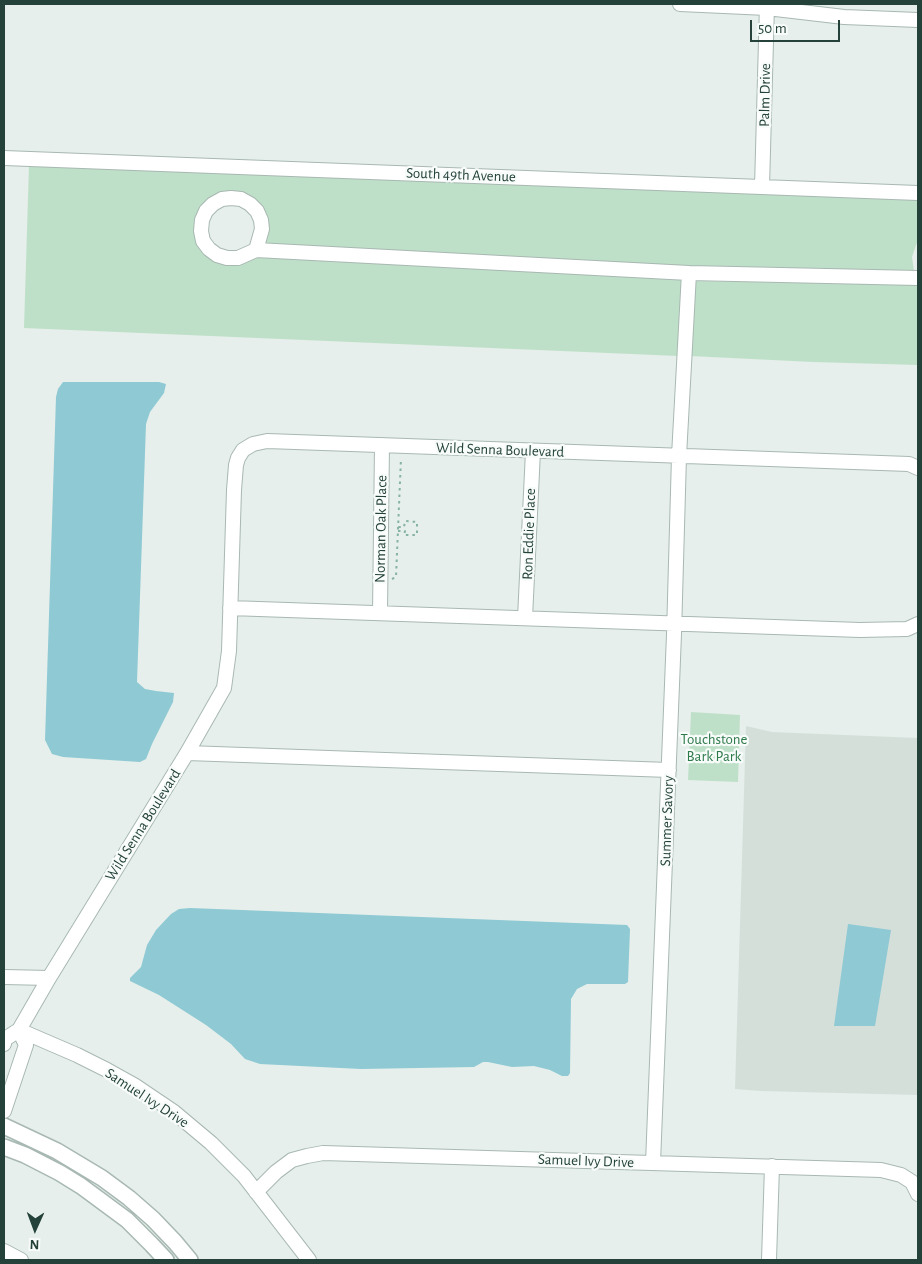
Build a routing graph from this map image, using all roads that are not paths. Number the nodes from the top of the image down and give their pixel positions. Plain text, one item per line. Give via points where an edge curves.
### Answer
1 (680, 4) edge
2 (767, 6) edge
3 (918, 20) edge
4 (4, 158) edge
5 (762, 187) junction
6 (918, 193) edge
7 (256, 250) junction
8 (689, 273) junction
9 (918, 278) edge
10 (382, 445) junction
11 (533, 451) junction
12 (679, 456) junction
13 (918, 468) edge
14 (230, 608) junction
15 (380, 613) junction
16 (525, 618) junction
17 (675, 623) junction
18 (918, 624) edge
19 (187, 753) junction
20 (669, 770) junction
21 (4, 976) edge
22 (48, 978) junction
23 (20, 1030) junction
24 (4, 1044) edge
25 (4, 1111) edge
26 (4, 1126) edge
27 (4, 1147) edge
28 (653, 1163) junction
29 (772, 1166) junction
30 (256, 1192) junction
31 (918, 1194) edge
32 (4, 1251) edge
33 (21, 1260) edge
34 (166, 1260) edge
35 (190, 1260) edge
36 (309, 1260) edge
37 (769, 1260) edge

1 - 2 street
2 - 3 street via 844,17
2 - 5 street, Palm Drive
4 - 5 street, South 49th Avenue
5 - 6 street, South 49th Avenue
7 - 7 street via 238,258 227,258 209,249 201,231 206,211 213,204 231,198 250,204 261,220
7 - 8 street
8 - 9 street
8 - 12 street, Summer Savory
10 - 11 street, Wild Senna Boulevard
10 - 14 street, Wild Senna Boulevard via 267,441 243,450 236,465
10 - 15 street, Norman Oak Place
11 - 12 street, Wild Senna Boulevard
11 - 16 street, Ron Eddie Place
12 - 13 street, Wild Senna Boulevard via 909,464
12 - 17 street, Summer Savory
14 - 15 street
14 - 19 street, Wild Senna Boulevard via 224,688
15 - 16 street
16 - 17 street
17 - 18 street via 860,630 907,629
17 - 20 street, Summer Savory
19 - 20 street
19 - 22 street, Wild Senna Boulevard
20 - 28 street, Summer Savory
21 - 22 street
22 - 23 street, Wild Senna Boulevard
23 - 24 street, Wild Senna Boulevard via 5,1039
23 - 25 street via 26,1045
23 - 30 street, Samuel Ivy Drive via 134,1085 174,1112 244,1176
26 - 35 street via 57,1151 102,1178 153,1219
27 - 34 street via 60,1172 81,1186 127,1220
28 - 29 street, Samuel Ivy Drive
28 - 30 street, Samuel Ivy Drive via 323,1153 292,1160
29 - 31 street, Samuel Ivy Drive via 881,1170 901,1175 912,1182
29 - 37 street
30 - 36 street, Samuel Ivy Drive
32 - 33 street

